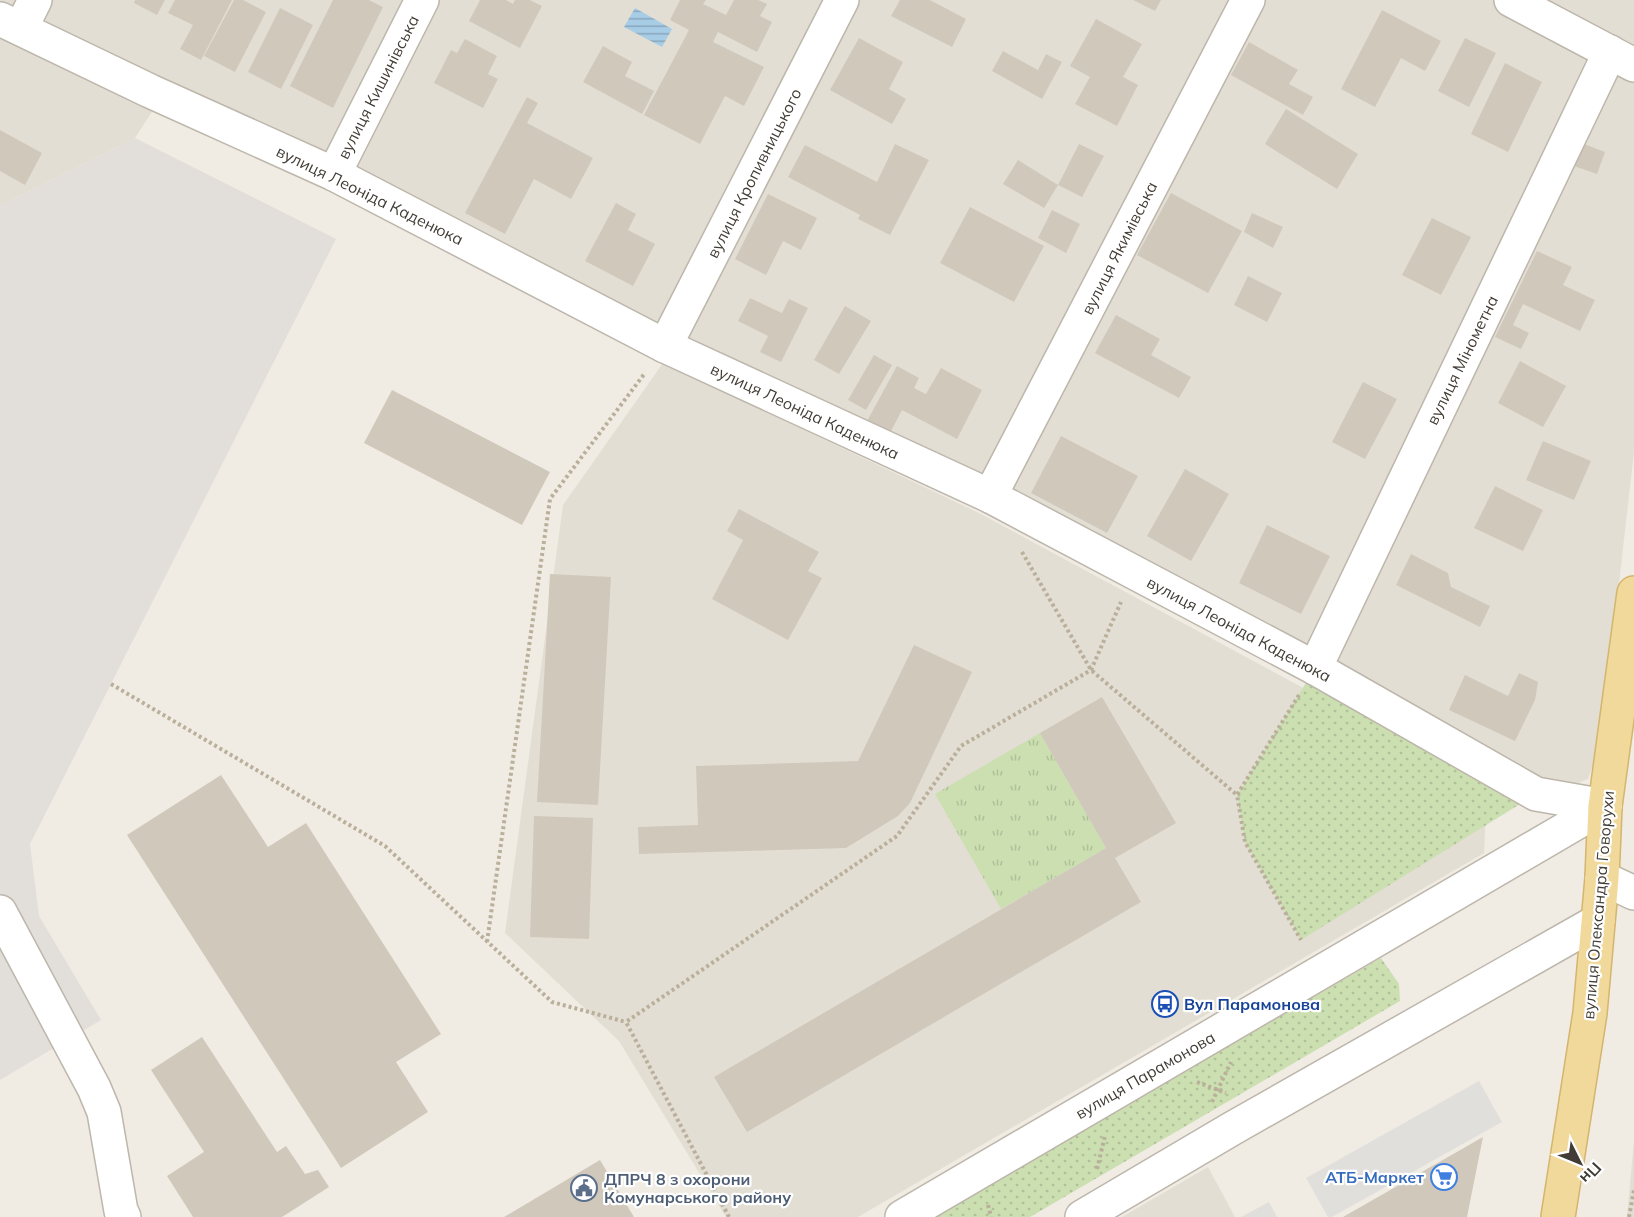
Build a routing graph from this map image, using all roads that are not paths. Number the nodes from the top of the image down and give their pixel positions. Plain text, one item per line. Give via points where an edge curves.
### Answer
1 (422, 0) edge
2 (842, 0) edge
3 (1248, 0) edge
4 (1511, 0) edge
5 (19, 16) edge
6 (1622, 59) edge
7 (334, 174) junction
8 (665, 346) junction
9 (990, 496) junction
10 (1634, 593) edge
11 (1315, 668) junction
12 (1605, 806) junction
13 (1602, 878) junction
14 (1634, 893) edge
15 (0, 912) edge
16 (1598, 921) junction
17 (124, 1217) edge
18 (902, 1217) edge
19 (1082, 1217) edge
20 (1558, 1217) edge

1 - 7 street, вулиця Кишинівська
2 - 8 street, вулиця Кропивницького
3 - 9 street, вулиця Якимівська
4 - 6 street
5 - 7 street, вулиця Леоніда Каденюка via 150,91
6 - 11 street, вулиця Мінометна
7 - 8 street, вулиця Леоніда Каденюка
8 - 9 street, вулиця Леоніда Каденюка
9 - 11 street, вулиця Леоніда Каденюка
10 - 12 main road, вулиця Олександра Говорухи
11 - 12 street, вулиця Леоніда Каденюка via 1536,794
12 - 13 main road, вулиця Олександра Говорухи
12 - 18 street, вулиця Парамонова
13 - 14 street
13 - 16 main road, вулиця Олександра Говорухи
15 - 17 street via 104,1112
16 - 19 street
16 - 20 main road, вулиця Олександра Говорухи via 1590,1013

